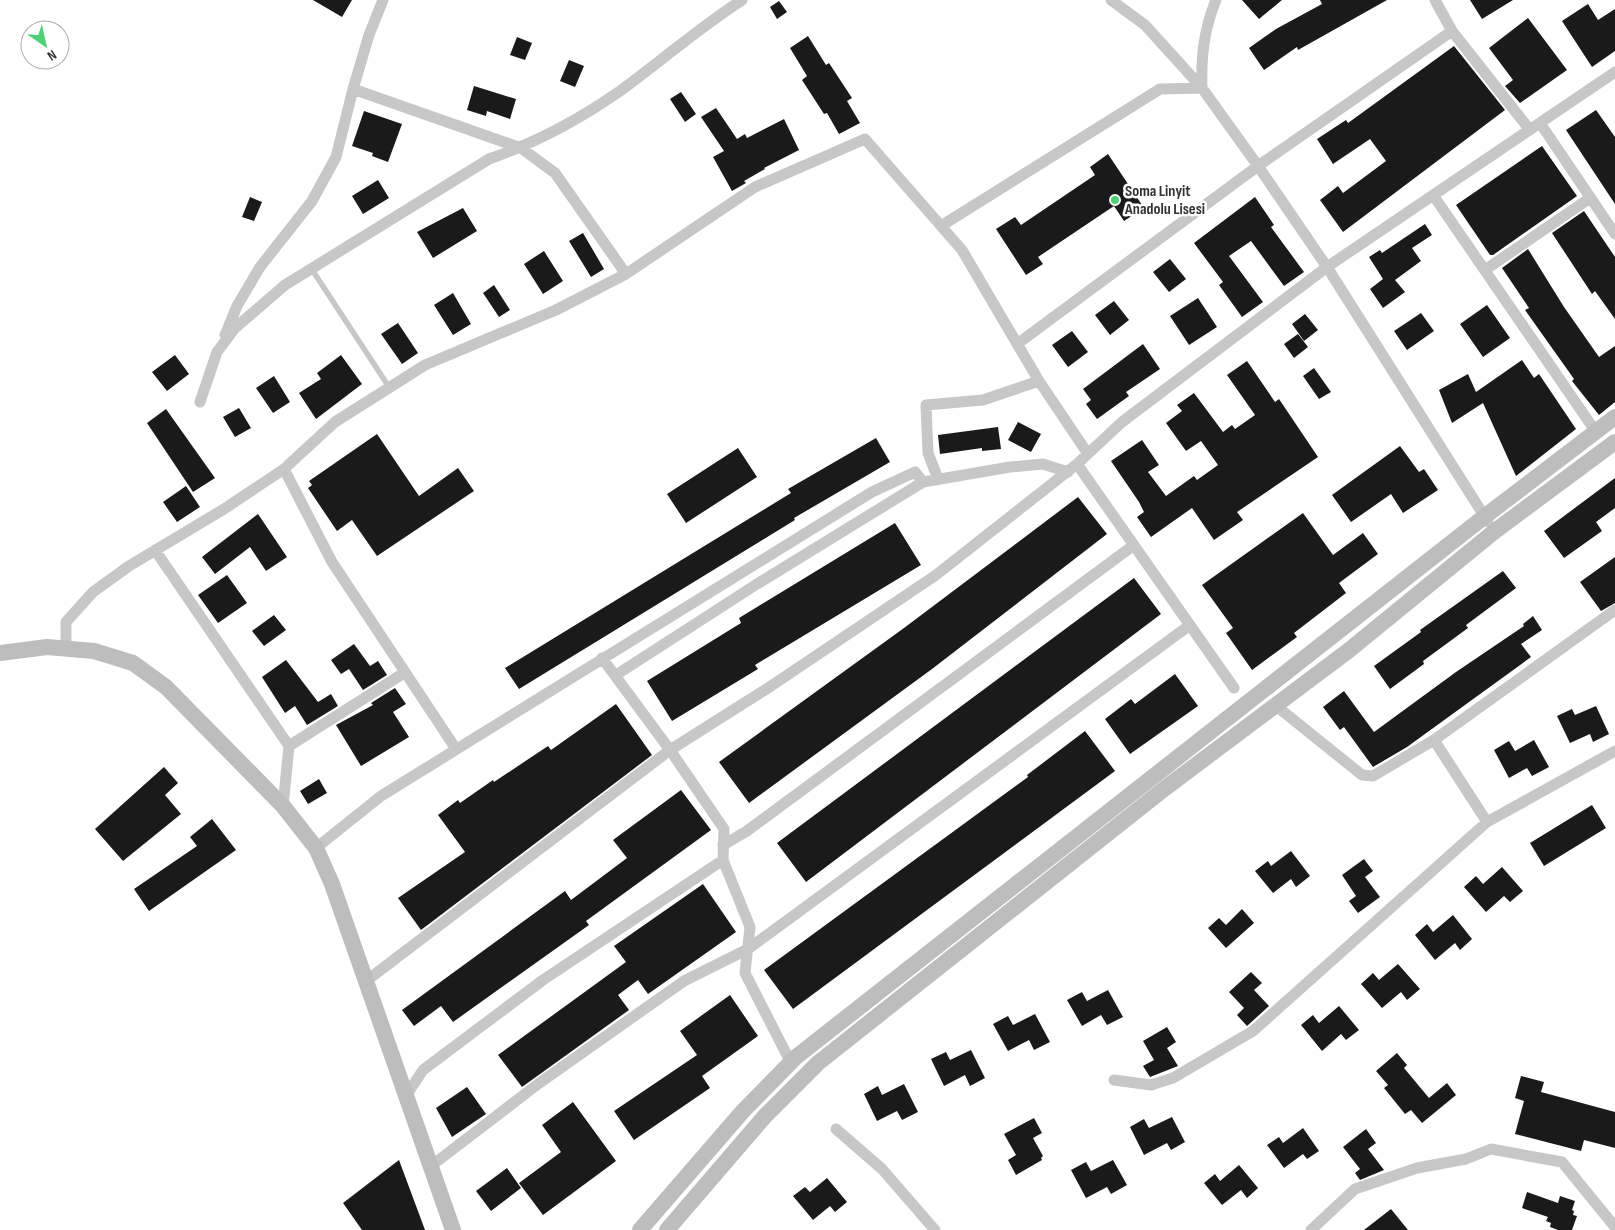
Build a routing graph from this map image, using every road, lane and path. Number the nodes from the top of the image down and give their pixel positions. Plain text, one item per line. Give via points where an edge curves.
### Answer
1 (383, 0) edge
2 (742, 0) edge
3 (1111, 0) edge
4 (1216, 0) edge
5 (1435, 0) edge
6 (1452, 30) junction
7 (1615, 72) edge
8 (353, 88) junction
9 (1202, 88) junction
10 (1540, 123) junction
11 (1530, 130) junction
12 (521, 148) junction
13 (1258, 166) junction
14 (1433, 195) junction
15 (1590, 198) junction
16 (941, 226) junction
17 (1615, 234) edge
18 (1327, 267) junction
19 (311, 268) junction
20 (1485, 270) junction
21 (626, 274) junction
22 (1017, 344) junction
23 (217, 352) junction
24 (1039, 381) junction
25 (389, 387) junction
26 (200, 402) dead end
27 (1615, 417) edge
28 (1596, 432) junction
29 (1615, 442) edge
30 (1088, 454) junction
31 (1073, 468) junction
32 (284, 469) junction
33 (938, 479) junction
34 (923, 482) junction
35 (1484, 517) junction
36 (1495, 531) junction
37 (1134, 544) junction
38 (155, 550) junction
39 (1615, 610) edge
40 (1190, 625) junction
41 (66, 649) junction
42 (0, 653) edge
43 (602, 658) junction
44 (404, 673) junction
45 (616, 675) junction
46 (1234, 688) dead end
47 (1274, 705) junction
48 (1434, 740) junction
49 (289, 746) junction
50 (456, 749) junction
51 (670, 750) junction
52 (1615, 751) edge
53 (283, 806) junction
54 (1487, 822) junction
55 (723, 845) junction
56 (316, 848) junction
57 (722, 860) junction
58 (748, 949) junction
59 (366, 981) junction
60 (791, 1063) junction
61 (1114, 1080) dead end
62 (406, 1096) junction
63 (836, 1130) dead end
64 (430, 1166) junction
65 (1615, 1227) edge
66 (453, 1230) edge
67 (640, 1230) edge
68 (667, 1230) edge
69 (935, 1230) edge
70 (1311, 1230) edge

1 - 8 street
2 - 12 street via 619,91
3 - 9 street via 1144,25
4 - 9 street via 1207,23 1201,57
5 - 6 street
6 - 11 street
6 - 13 street
7 - 10 street
8 - 12 street
8 - 23 street via 336,157 312,201 260,267
9 - 13 street
9 - 16 street via 1160,88
10 - 11 street
10 - 15 street
11 - 14 street
12 - 19 street via 489,159
12 - 21 street via 555,173
13 - 18 street
13 - 22 street
14 - 18 street
14 - 20 street
15 - 17 street
15 - 20 street
16 - 21 street via 865,138 755,187
16 - 22 street via 962,250
18 - 30 street via 1122,422
18 - 35 street
19 - 23 street via 285,285 235,328
19 - 25 lane
20 - 28 street
21 - 25 street via 556,310 425,365
22 - 24 street
23 - 26 street
24 - 30 street
24 - 33 street via 983,400 926,405 928,453
25 - 32 street via 335,422
27 - 28 main road
28 - 35 main road
29 - 36 main road
30 - 31 street
31 - 33 street via 1043,464
31 - 37 street
31 - 51 street via 936,575
32 - 38 street
32 - 44 street via 332,562
33 - 34 street
34 - 43 street via 915,472 872,492
34 - 45 street
35 - 36 street
35 - 60 main road
36 - 47 main road via 1348,651
37 - 40 street
37 - 55 street via 747,832
38 - 41 street via 88,598 66,622
38 - 49 street
39 - 48 street
40 - 46 street
40 - 58 street
41 - 42 main road via 47,647
41 - 53 main road via 94,651 132,663 166,687
43 - 45 street
43 - 50 street
44 - 49 street
44 - 50 street
45 - 51 street
47 - 48 street via 1362,775 1373,776
47 - 68 main road via 818,1063 765,1116
48 - 54 street
49 - 53 street
50 - 56 street via 381,796
51 - 55 street via 724,829
51 - 59 street
52 - 54 street
53 - 56 main road
54 - 61 street via 1253,1031 1172,1078 1151,1085
55 - 57 street
56 - 59 main road
57 - 58 street via 750,927
57 - 62 street via 543,980 423,1070
58 - 60 street via 745,973
58 - 64 street via 684,980
59 - 62 main road
60 - 67 main road via 743,1111
62 - 64 main road
63 - 69 street via 882,1169
64 - 66 main road
65 - 70 street via 1562,1162 1492,1149 1466,1159 1417,1168 1355,1190

